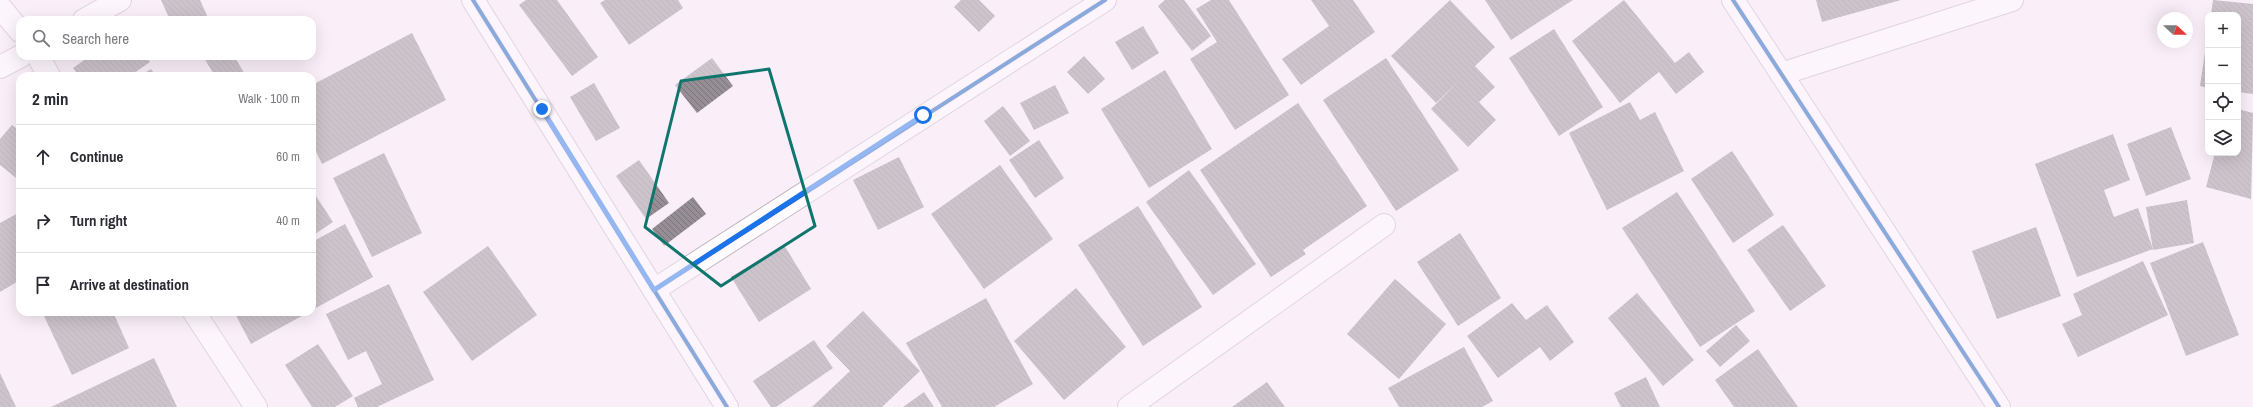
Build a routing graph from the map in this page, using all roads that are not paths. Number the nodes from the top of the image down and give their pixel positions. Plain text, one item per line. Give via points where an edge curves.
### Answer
1 (120, 0) edge
2 (472, 0) edge
3 (1104, 0) edge
4 (1733, 0) edge
5 (2012, 0) edge
6 (0, 7) edge
7 (91, 16) edge
8 (16, 26) edge
9 (16, 58) edge
10 (40, 60) edge
11 (0, 66) edge
12 (47, 72) edge
13 (1781, 74) junction
14 (1384, 225) dead end
15 (654, 290) junction
16 (197, 316) edge
17 (256, 407) edge
18 (727, 407) edge
19 (1129, 407) edge
20 (1999, 407) edge

1 - 7 street
2 - 15 street
3 - 15 street
4 - 13 street
5 - 13 street
6 - 8 street
9 - 11 street
10 - 12 street
13 - 20 street
14 - 19 street
15 - 18 street
16 - 17 street

